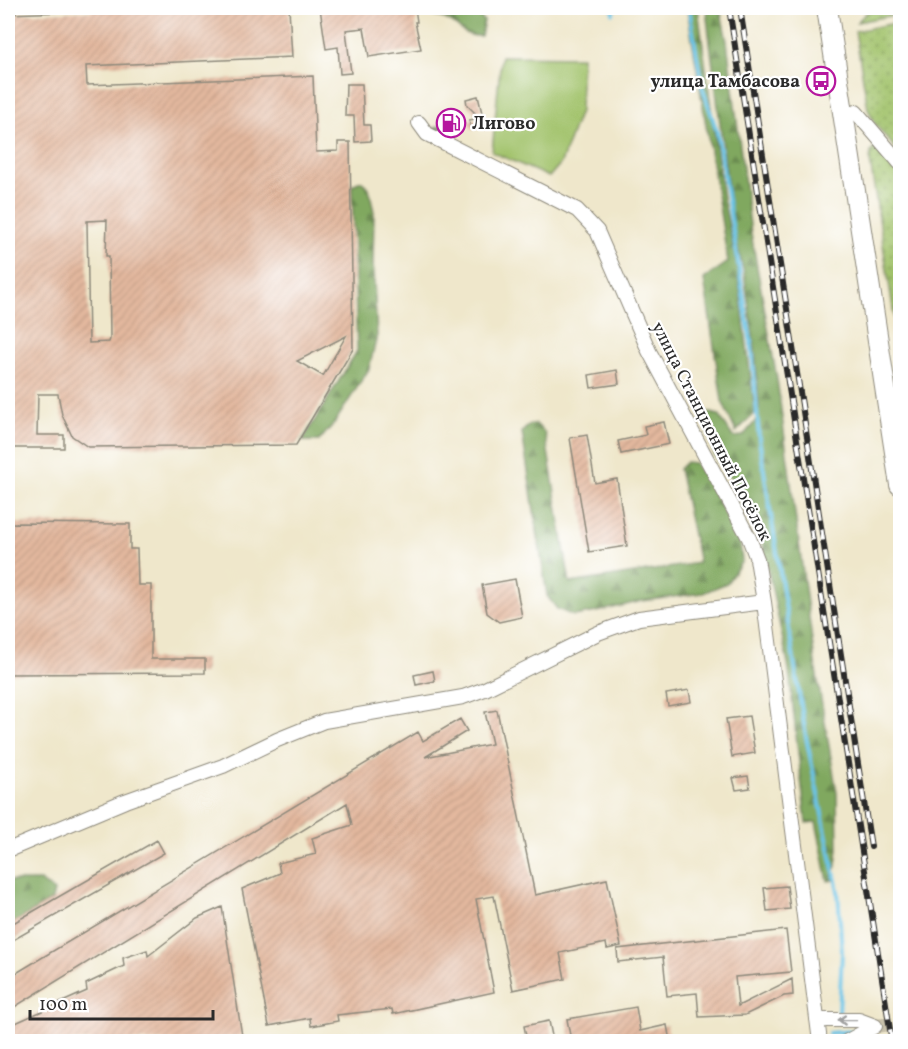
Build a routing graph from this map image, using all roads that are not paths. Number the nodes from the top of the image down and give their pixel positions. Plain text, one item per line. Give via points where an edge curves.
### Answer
1 (833, 8) edge
2 (856, 112) junction
3 (419, 123) dead end
4 (900, 163) edge
5 (900, 403) edge
6 (900, 485) edge
7 (764, 602) junction
8 (8, 850) edge
9 (817, 1020) junction
10 (820, 1041) edge
11 (846, 1041) edge

1 - 2 street
1 - 6 street
2 - 4 street
2 - 5 street
3 - 7 street, улица Станционный Посёлок via 427,134 577,210 597,231 649,351 749,538
7 - 8 street via 639,618 597,633 463,697 324,721 224,766 125,801
7 - 9 street, улица Станционный Посёлок
9 - 10 street, улица Станционный Посёлок
11 -> 9 street via 875,1026 859,1020

